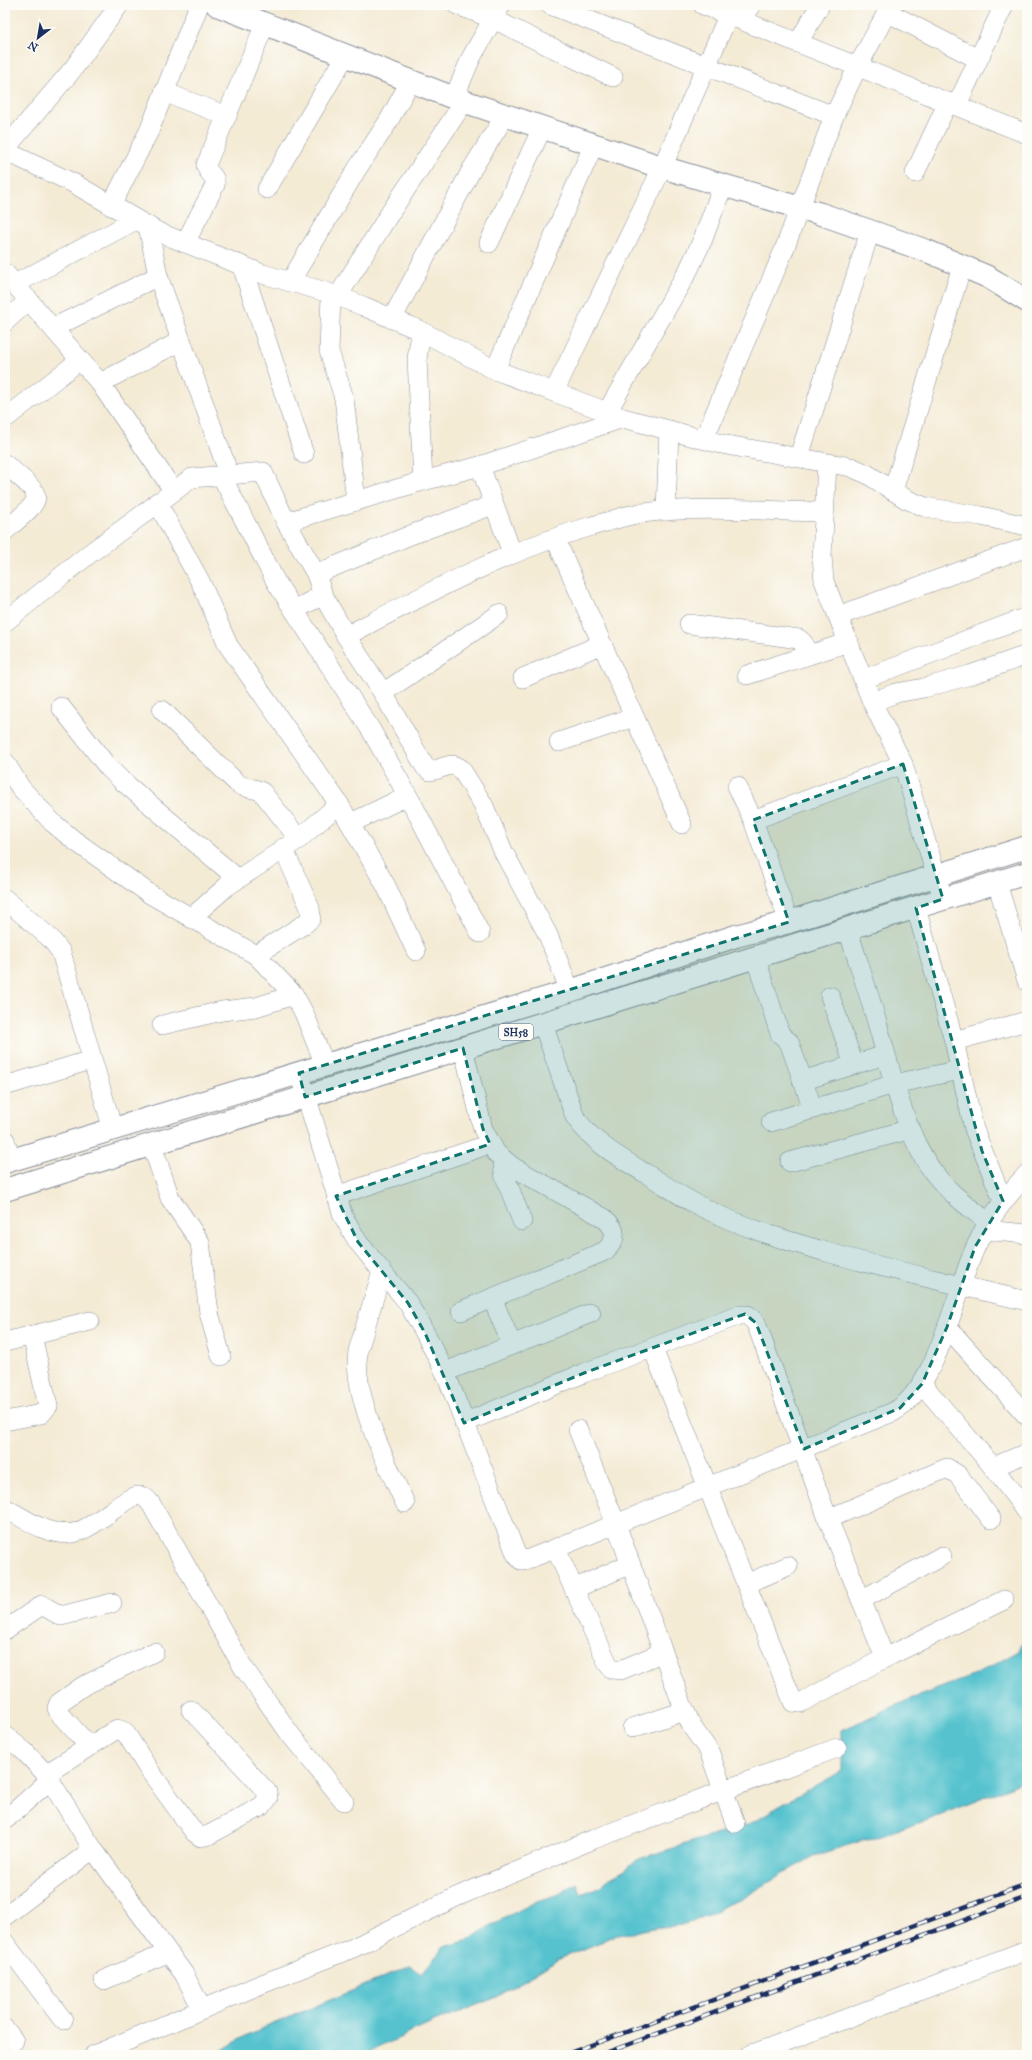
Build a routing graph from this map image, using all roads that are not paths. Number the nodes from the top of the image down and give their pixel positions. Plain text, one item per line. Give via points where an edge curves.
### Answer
1 (120, 5) edge
2 (199, 5) edge
3 (217, 5) edge
4 (457, 5) edge
5 (550, 5) edge
6 (703, 5) edge
7 (820, 5) edge
8 (1004, 5) edge
9 (889, 9) edge
10 (497, 12) edge
11 (740, 13) edge
12 (265, 24) junction
13 (798, 42) junction
14 (345, 56) junction
15 (978, 59) junction
16 (858, 66) junction
17 (705, 67) junction
18 (613, 77) dead end
19 (410, 82) junction
20 (164, 92) junction
21 (459, 100) junction
22 (953, 104) junction
23 (226, 116) junction
24 (505, 116) junction
25 (834, 116) junction
26 (542, 128) junction
27 (1027, 134) edge
28 (594, 144) junction
29 (5, 150) edge
30 (662, 168) junction
31 (915, 173) dead end
32 (723, 185) junction
33 (267, 189) dead end
34 (111, 206) junction
35 (800, 208) junction
36 (142, 223) junction
37 (870, 231) junction
38 (185, 243) junction
39 (489, 243) dead end
40 (242, 266) junction
41 (962, 266) junction
42 (158, 276) junction
43 (10, 279) edge
44 (290, 282) junction
45 (334, 295) junction
46 (29, 300) junction
47 (1027, 301) edge
48 (392, 319) junction
49 (5, 322) edge
50 (53, 328) junction
51 (421, 331) junction
52 (181, 340) junction
53 (80, 360) junction
54 (495, 370) junction
55 (100, 383) junction
56 (554, 392) junction
57 (615, 415) junction
58 (6, 418) edge
59 (669, 430) junction
60 (704, 439) junction
61 (304, 454) dead end
62 (800, 457) junction
63 (5, 464) edge
64 (827, 464) junction
65 (480, 466) junction
66 (225, 474) junction
67 (423, 481) junction
68 (173, 490) junction
69 (893, 491) junction
70 (356, 501) junction
71 (157, 502) junction
72 (494, 505) junction
73 (666, 511) junction
74 (824, 512) junction
75 (286, 522) junction
76 (1027, 526) edge
77 (5, 530) edge
78 (555, 538) junction
79 (1027, 547) edge
80 (512, 553) junction
81 (316, 574) junction
82 (323, 595) junction
83 (294, 610) junction
84 (499, 614) dead end
85 (838, 616) junction
86 (1027, 617) edge
87 (5, 622) edge
88 (689, 624) dead end
89 (346, 636) junction
90 (849, 642) junction
91 (602, 644) junction
92 (1027, 655) edge
93 (806, 656) junction
94 (747, 675) dead end
95 (523, 678) dead end
96 (864, 679) junction
97 (383, 693) junction
98 (872, 702) junction
99 (61, 707) dead end
100 (162, 710) dead end
101 (634, 717) junction
102 (397, 718) junction
103 (373, 734) junction
104 (559, 742) dead end
105 (5, 762) edge
106 (903, 764) junction
107 (12, 783) edge
108 (737, 786) dead end
109 (408, 796) junction
110 (339, 804) junction
111 (753, 820) junction
112 (351, 823) junction
113 (682, 824) dead end
114 (291, 843) junction
115 (1027, 847) edge
116 (1027, 873) edge
117 (936, 876) junction
118 (237, 878) junction
119 (997, 883) junction
120 (5, 899) edge
121 (943, 899) junction
122 (916, 908) junction
123 (191, 918) junction
124 (789, 922) junction
125 (848, 930) junction
126 (480, 933) dead end
127 (416, 951) dead end
128 (256, 956) junction
129 (756, 959) junction
130 (1027, 981) edge
131 (570, 991) junction
132 (294, 995) junction
133 (830, 996) dead end
134 (1027, 1021) edge
135 (543, 1024) junction
136 (162, 1025) dead end
137 (954, 1041) junction
138 (462, 1048) junction
139 (886, 1055) junction
140 (91, 1060) junction
141 (325, 1065) junction
142 (854, 1065) junction
143 (960, 1070) junction
144 (299, 1073) junction
145 (802, 1081) junction
146 (894, 1084) junction
147 (5, 1086) edge
148 (306, 1097) junction
149 (813, 1110) junction
150 (771, 1122) dead end
151 (911, 1129) junction
152 (112, 1130) junction
153 (490, 1144) junction
154 (152, 1145) junction
155 (7, 1154) edge
156 (504, 1160) junction
157 (790, 1162) dead end
158 (1027, 1174) edge
159 (5, 1190) edge
160 (336, 1196) junction
161 (1003, 1201) junction
162 (522, 1221) dead end
163 (986, 1226) junction
164 (1027, 1234) edge
165 (382, 1271) junction
166 (961, 1285) junction
167 (492, 1298) junction
168 (1027, 1301) edge
169 (461, 1312) dead end
170 (591, 1313) dead end
171 (90, 1321) dead end
172 (947, 1327) junction
173 (32, 1335) junction
174 (5, 1342) edge
175 (512, 1345) junction
176 (653, 1349) junction
177 (221, 1356) dead end
178 (444, 1372) junction
179 (922, 1384) junction
180 (1027, 1414) edge
181 (5, 1421) edge
182 (464, 1423) junction
183 (578, 1430) dead end
184 (804, 1450) junction
185 (1027, 1453) edge
186 (994, 1467) junction
187 (708, 1487) junction
188 (405, 1503) dead end
189 (5, 1508) edge
190 (1027, 1512) edge
191 (828, 1519) junction
192 (991, 1519) dead end
193 (616, 1524) junction
194 (556, 1548) junction
195 (942, 1556) dead end
196 (630, 1564) junction
197 (788, 1566) dead end
198 (746, 1584) junction
199 (574, 1588) junction
200 (861, 1600) junction
201 (1004, 1600) dead end
202 (112, 1603) dead end
203 (5, 1630) edge
204 (154, 1652) dead end
205 (663, 1652) junction
206 (885, 1658) junction
207 (191, 1710) dead end
208 (685, 1711) junction
209 (632, 1728) dead end
210 (5, 1736) edge
211 (90, 1746) junction
212 (838, 1748) dead end
213 (48, 1777) junction
214 (723, 1790) junction
215 (344, 1800) dead end
216 (5, 1820) edge
217 (735, 1823) dead end
218 (94, 1849) junction
219 (5, 1916) edge
220 (5, 1943) edge
221 (1027, 1950) edge
222 (167, 1953) junction
223 (104, 1980) dead end
224 (202, 2009) junction
225 (63, 2020) dead end
226 (94, 2055) edge
227 (750, 2055) edge

1 - 29 street via 73,69
2 - 20 street
3 - 12 main road
4 - 10 street
5 - 17 street
6 - 11 street
7 - 13 street
8 - 15 street
9 - 15 street
9 - 16 street
10 - 18 street
10 - 21 street via 471,58
11 - 13 street
11 - 17 street
12 - 14 main road
12 - 23 street
13 - 16 street
14 - 19 main road
14 - 33 street
15 - 22 street
16 - 22 street
16 - 25 street
17 - 25 street
17 - 30 street
19 - 21 main road
19 - 44 street
20 - 23 street
20 - 34 street via 149,131
21 - 24 main road
21 - 45 street via 390,213
22 - 27 street
22 - 31 street
23 - 38 street via 206,165 215,185
24 - 26 main road
24 - 48 street via 472,169
25 - 35 street
26 - 28 main road
26 - 39 street
28 - 30 main road
28 - 54 street
29 - 34 street
30 - 32 main road
30 - 56 street
32 - 35 main road
32 - 57 street via 703,240
34 - 36 street
35 - 37 main road
35 - 60 street
36 - 38 street
36 - 42 street
36 - 43 street
37 - 41 main road
37 - 62 street
38 - 40 street
40 - 44 street
40 - 61 street
41 - 47 main road via 988,277
41 - 69 street
42 - 50 street
42 - 52 street
43 - 46 street
44 - 45 street
45 - 48 street
45 - 70 street via 329,351 344,398
46 - 49 street
46 - 50 street
48 - 51 street
50 - 53 street
51 - 54 street
51 - 67 street via 418,359
52 - 55 street
52 - 66 street
53 - 55 street
53 - 58 street
54 - 56 street
55 - 68 street
56 - 57 street
57 - 59 street
57 - 65 street
59 - 60 street
59 - 73 street
60 - 62 street
62 - 64 street
63 - 77 street via 32,487 37,494 37,500
64 - 69 street via 851,467
64 - 74 street
65 - 67 street
65 - 72 street
66 - 68 street via 192,478
66 - 75 street via 262,472
66 - 83 street via 276,582
67 - 70 street
68 - 71 street
69 - 76 street via 925,507
70 - 75 street
71 - 87 street
71 - 110 street via 201,583 228,645
72 - 80 street
72 - 81 street via 413,534
73 - 74 street
73 - 78 street via 641,513
74 - 85 street via 822,569 826,588
75 - 81 street
78 - 80 street
78 - 91 street
79 - 85 street
80 - 89 street
81 - 82 street
82 - 83 street
82 - 89 street
83 - 103 street
84 - 97 street
85 - 90 street
86 - 96 street
88 - 93 street via 799,639 803,642
89 - 97 street
90 - 93 street
90 - 96 street
91 - 95 street
91 - 101 street
92 - 98 street via 970,675 896,693
93 - 94 street
96 - 98 street
97 - 102 street
98 - 106 street
99 - 118 street via 121,780
100 - 114 street via 237,783 262,792
101 - 104 street
101 - 113 street
102 - 103 street
102 - 131 street via 427,770 433,771 451,764 461,769 483,804 504,853 548,935
103 - 109 street
105 - 107 street
106 - 111 street
106 - 117 street
107 - 123 street via 75,841 150,894
108 - 111 street
109 - 112 street
109 - 126 street
110 - 112 street
110 - 114 street
111 - 124 street
112 - 127 street via 386,886
114 - 118 street
114 - 128 street via 310,908 310,918
115 - 117 main road, SH58
116 - 119 main road, SH58
117 - 121 street
117 - 124 main road, SH58
118 - 123 street
119 - 121 main road, SH58
119 - 130 street
120 - 140 street via 52,938 61,952
121 - 122 main road, SH58
122 - 125 main road, SH58
122 - 137 street
123 - 128 street
124 - 131 main road, SH58 via 736,936
125 - 129 main road, SH58
125 - 139 street
128 - 132 street
129 - 135 main road, SH58
129 - 145 street via 780,1034 789,1042
131 - 141 main road, SH58
132 - 136 street via 247,1010 222,1011
132 - 141 street
133 - 142 street
134 - 137 street
135 - 138 main road, SH58
135 - 166 street via 575,1116 596,1140 633,1166 694,1203 769,1235 862,1262
137 - 143 street
138 - 148 main road, SH58
138 - 153 street via 483,1129
139 - 142 street
139 - 146 street
140 - 147 street
140 - 152 street
141 - 144 main road, SH58
142 - 145 street
143 - 146 street
143 - 161 street via 974,1129
144 - 148 street
144 - 152 main road, SH58
145 - 149 street
146 - 149 street
146 - 151 street
148 - 154 main road, SH58
148 - 160 street
149 - 150 street
151 - 157 street
151 - 163 street via 934,1173
152 - 155 main road, SH58
153 - 156 street
153 - 160 street
154 - 159 main road, SH58
154 - 177 street via 170,1198 200,1242 209,1313
156 - 162 street via 504,1174
156 - 167 street via 604,1218 613,1228 615,1238 605,1251
158 - 161 street
160 - 165 street via 352,1233
161 - 163 street
163 - 164 street
163 - 166 street
165 - 178 street via 408,1303
165 - 188 street via 358,1350 357,1362 367,1412 377,1442
166 - 168 street
166 - 172 street
167 - 169 street
167 - 175 street
170 - 175 street
171 - 173 street
172 - 179 street
172 - 180 street
173 - 174 street
173 - 181 street via 48,1406 41,1414
175 - 178 street
176 - 182 street via 584,1373
176 - 184 street via 740,1315 753,1318
176 - 187 street
178 - 182 street
179 - 184 street via 900,1408
179 - 186 street
182 - 194 street via 518,1558 530,1560
183 - 193 street
184 - 187 street
184 - 191 street
185 - 186 street
186 - 190 street
187 - 193 street
187 - 198 street
189 - 215 street via 53,1532 73,1533 94,1525 130,1498 138,1495 145,1498 151,1504 243,1667 290,1734
191 - 192 street via 948,1468 954,1471
191 - 200 street
193 - 194 street
193 - 196 street
194 - 199 street
195 - 200 street
196 - 199 street
196 - 205 street
197 - 198 street
198 - 206 street via 791,1699 795,1703 800,1703
199 - 205 street via 608,1664 614,1670 621,1670
200 - 206 street
201 - 206 street
202 - 203 street via 61,1616 42,1605
204 - 211 street via 90,1682 59,1703 59,1713
205 - 208 street
207 - 211 street via 267,1792 268,1798 262,1806 209,1836 201,1837 194,1832 123,1730 117,1729
208 - 209 street
208 - 214 street via 692,1727 706,1744
210 - 213 street via 24,1751
211 - 213 street
212 - 214 street
213 - 216 street
213 - 218 street
214 - 217 street
214 - 224 street via 594,1839 456,1897 353,1948
218 - 219 street
218 - 222 street
220 - 225 street
221 - 227 street
222 - 223 street
222 - 224 street via 184,1974
224 - 226 street

